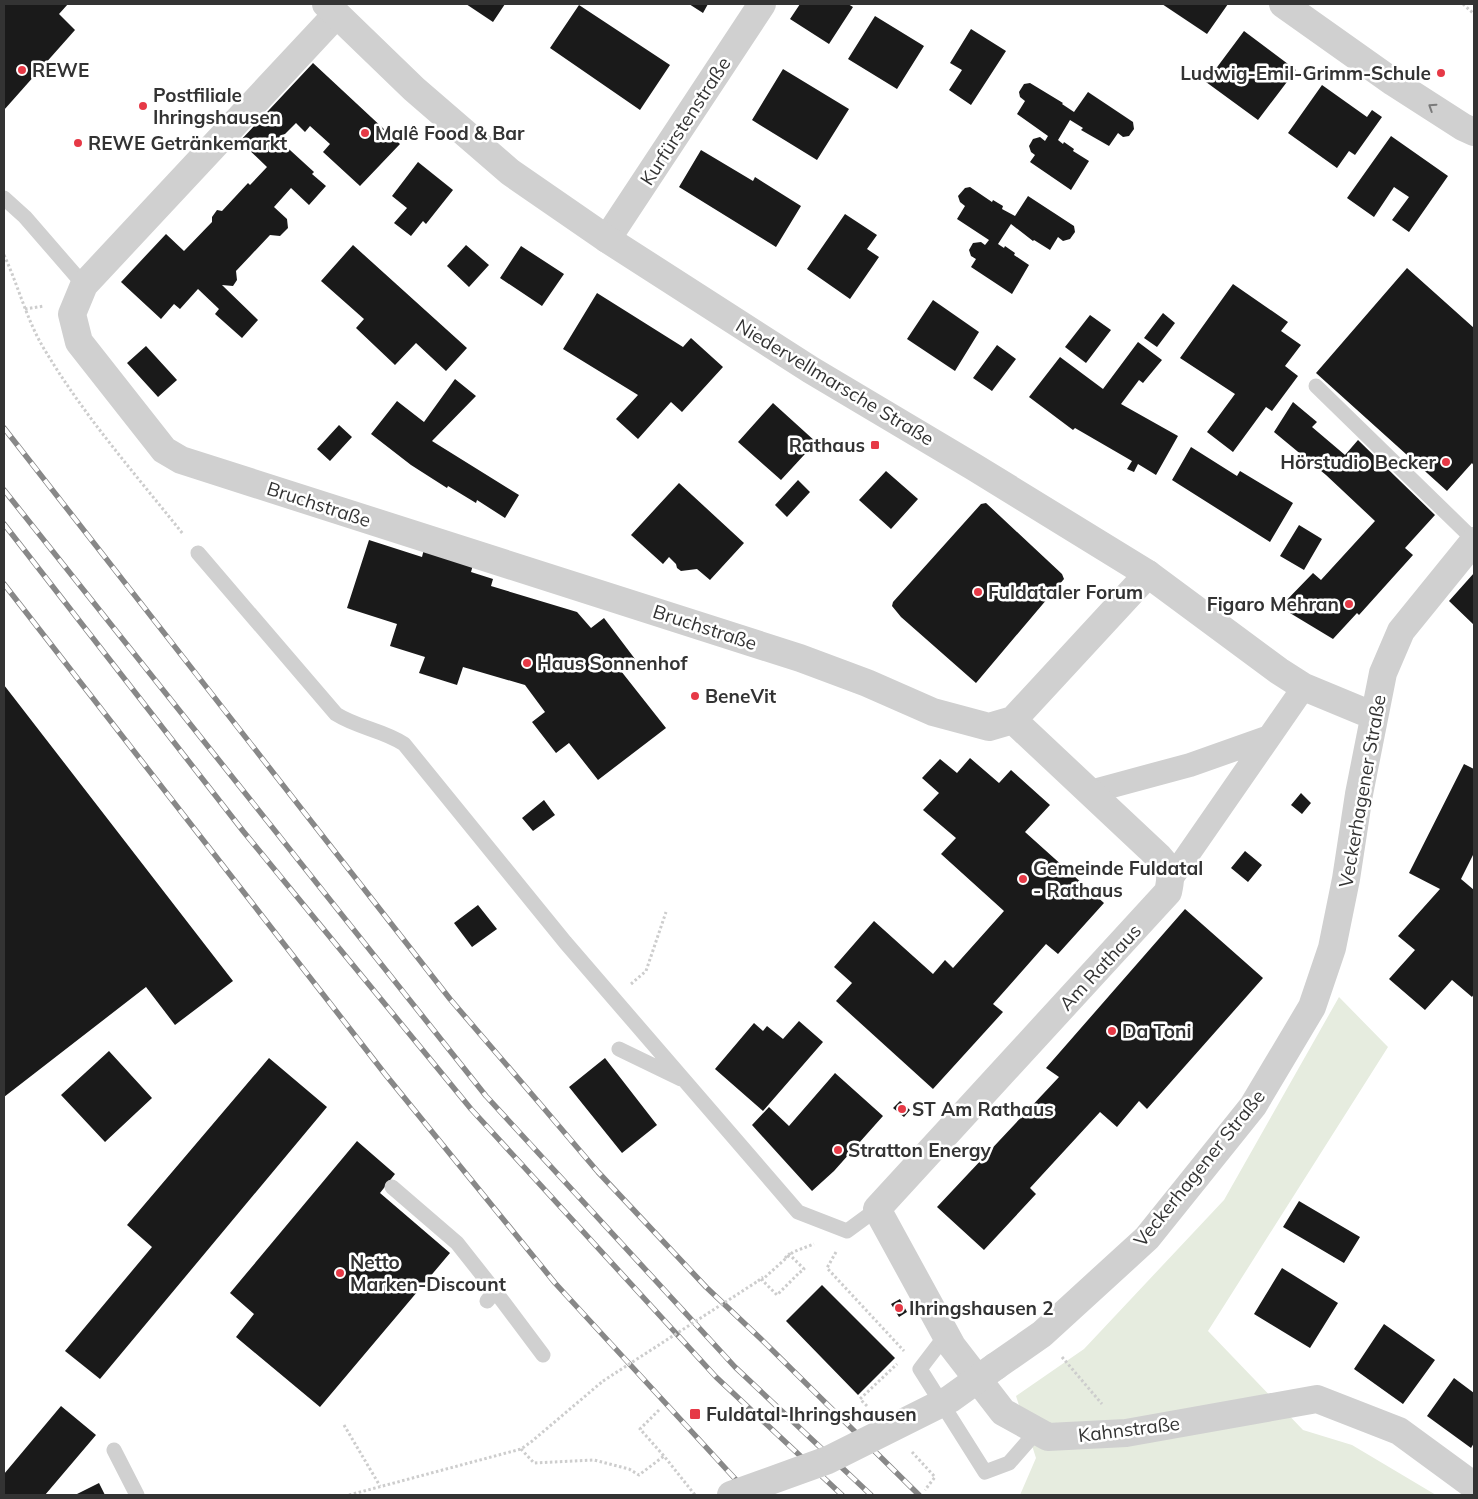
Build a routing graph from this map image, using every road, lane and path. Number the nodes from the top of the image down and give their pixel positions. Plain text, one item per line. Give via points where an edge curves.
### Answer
1 (762, 4) edge
2 (1284, 4) edge
3 (1463, 4) edge
4 (331, 9) edge
5 (1474, 14) edge
6 (1474, 132) edge
7 (4, 198) edge
8 (608, 239) junction
9 (84, 285) junction
10 (1316, 386) dead end
11 (1474, 540) edge
12 (198, 553) dead end
13 (1148, 574) junction
14 (1304, 687) junction
15 (1374, 716) junction
16 (1013, 720) junction
17 (1268, 737) junction
18 (1090, 792) junction
19 (1171, 879) junction
20 (666, 912) dead end
21 (615, 999) junction
22 (619, 1048) dead end
23 (686, 1082) junction
24 (392, 1187) dead end
25 (877, 1209) junction
26 (847, 1232) junction
27 (794, 1252) dead end
28 (946, 1335) junction
29 (544, 1355) dead end
30 (907, 1355) dead end
31 (900, 1361) dead end
32 (1068, 1364) dead end
33 (1102, 1405) dead end
34 (659, 1410) dead end
35 (874, 1413) dead end
36 (344, 1425) dead end
37 (1037, 1431) junction
38 (521, 1448) junction
39 (908, 1448) dead end
40 (114, 1450) dead end
41 (664, 1456) junction
42 (1474, 1486) edge
43 (380, 1487) junction
44 (925, 1490) dead end
45 (137, 1495) edge
46 (350, 1495) edge
47 (695, 1495) edge
48 (732, 1495) edge

1 - 8 street, Kurfürstenstraße
6 -> 2 street via 1393,82
3 - 5 path
4 - 8 street, Niedervellmarsche Straße via 414,89 510,172
4 - 9 street, Bruchstraße
7 - 9 lane via 25,217
8 - 13 street, Niedervellmarsche Straße via 811,370
9 - 16 street, Bruchstraße via 72,314 80,342 164,450 181,460 800,658 933,712 990,727
10 - 11 lane
11 - 15 street, Veckerhagener Straße via 1401,631 1383,673
12 - 21 lane via 336,714 348,722 391,735 404,744
13 - 14 street, Niedervellmarsche Straße
13 - 16 street
14 - 15 street, Niedervellmarsche Straße
14 - 17 street
15 - 48 street, Veckerhagener Straße, bridge via 1332,948 1312,1007 1253,1106 1147,1238 1042,1334 950,1398 828,1460
16 - 18 street
17 - 18 street via 1190,765
17 - 19 street
18 - 19 street via 1168,866
19 - 25 street, Am Rathaus via 1168,892
20 - 21 path via 646,971
21 - 23 lane
22 - 23 lane
23 - 26 lane via 798,1212
24 - 29 lane via 458,1243 491,1296
25 - 26 lane
25 - 28 street, Kahnstraße
26 - 30 path via 827,1268
27 - 38 path, bridge via 766,1277 762,1280 777,1295 804,1269 789,1254 758,1281 603,1381
28 - 37 street, Kahnstraße via 1003,1412
28 - 37 lane via 920,1369 985,1472 1009,1464
31 - 35 path via 860,1399
32 - 33 path
34 - 41 path via 640,1429
36 - 43 path
37 - 42 street, Kahnstraße via 1048,1437 1126,1433 1317,1398 1399,1431
38 - 41 path via 534,1463 594,1460 629,1469 639,1475
38 - 43 path
39 - 44 path via 936,1477
40 - 45 lane
41 - 47 path
43 - 46 path

